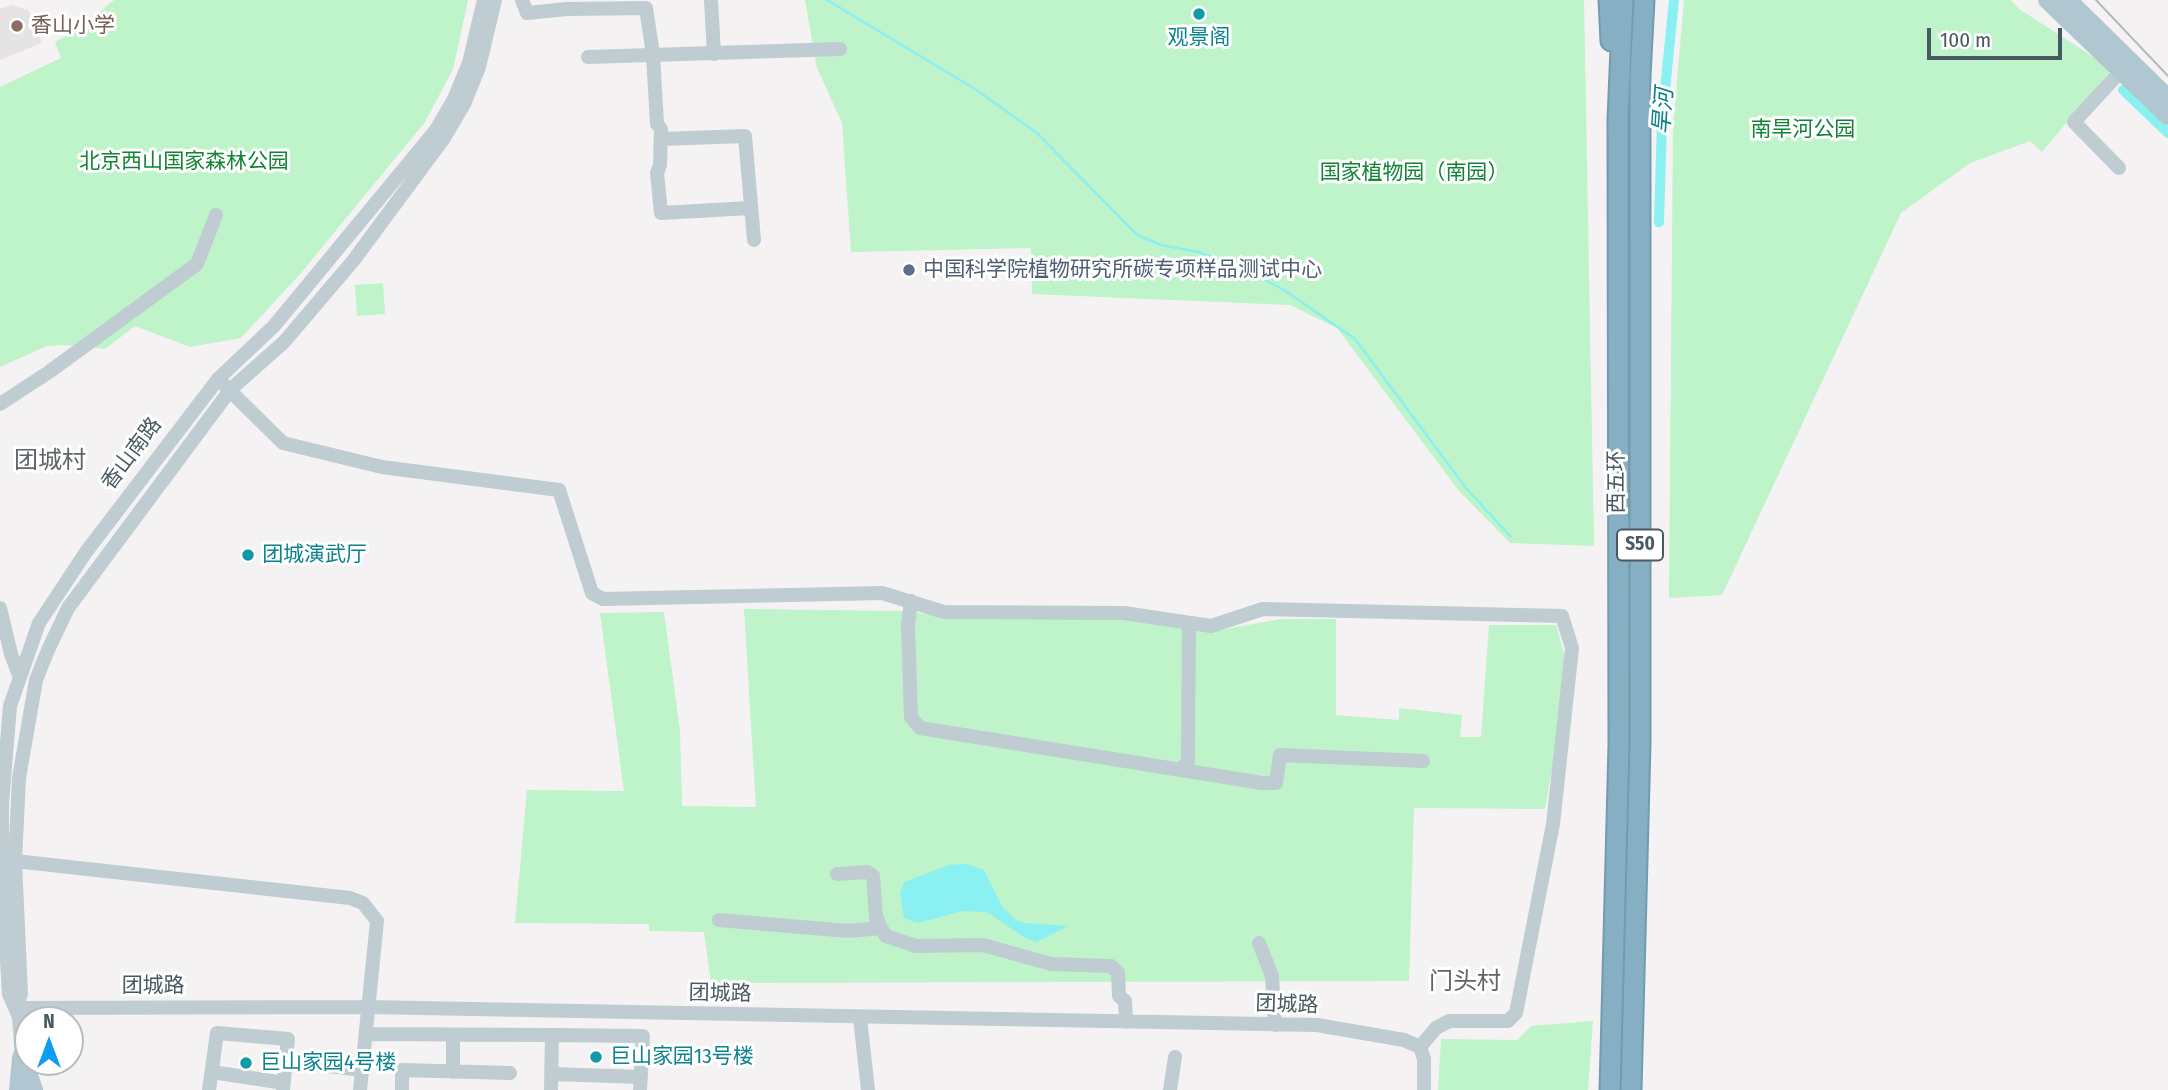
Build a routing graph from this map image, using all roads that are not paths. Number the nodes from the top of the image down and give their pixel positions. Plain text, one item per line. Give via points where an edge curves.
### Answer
1 (484, 0) edge
2 (495, 0) edge
3 (522, 0) edge
4 (711, 0) edge
5 (1609, 0) edge
6 (1623, 0) edge
7 (1644, 0) edge
8 (1653, 0) edge
9 (2047, 0) edge
10 (2068, 0) edge
11 (566, 5) edge
12 (840, 49) dead end
13 (653, 54) junction
14 (714, 54) junction
15 (588, 57) dead end
16 (1640, 76) junction
17 (2116, 76) junction
18 (2168, 98) edge
19 (2168, 116) edge
20 (1618, 120) junction
21 (661, 139) junction
22 (2119, 168) dead end
23 (750, 208) junction
24 (216, 215) dead end
25 (754, 240) dead end
26 (218, 379) junction
27 (231, 389) junction
28 (0, 404) edge
29 (911, 601) junction
30 (0, 608) edge
31 (1189, 623) junction
32 (19, 675) junction
33 (5, 707) edge
34 (1423, 761) dead end
35 (1181, 769) junction
36 (15, 861) junction
37 (837, 874) dead end
38 (719, 920) dead end
39 (881, 928) junction
40 (3, 930) edge
41 (1258, 943) dead end
42 (15, 1006) edge
43 (17, 1006) edge
44 (367, 1007) junction
45 (84, 1008) edge
46 (860, 1018) junction
47 (1126, 1022) junction
48 (1275, 1025) junction
49 (366, 1034) junction
50 (453, 1035) junction
51 (552, 1035) junction
52 (1420, 1047) junction
53 (1175, 1057) dead end
54 (286, 1061) junction
55 (362, 1070) junction
56 (212, 1072) junction
57 (453, 1072) junction
58 (510, 1073) dead end
59 (552, 1074) junction
60 (641, 1084) edge
61 (284, 1088) edge
62 (209, 1090) edge
63 (360, 1090) edge
64 (402, 1090) edge
65 (551, 1090) edge
66 (868, 1090) edge
67 (1170, 1090) edge
68 (1424, 1090) edge
69 (1610, 1090) edge
70 (1631, 1090) edge

1 - 26 street, 香山南路 via 469,63 436,130 282,316
2 - 27 street, 香山南路 via 479,67 444,138 353,261 284,342
3 - 11 street via 527,13
4 - 14 street
5 - 20 highway
6 - 20 highway, 西五环 / S50
7 - 16 highway, 西五环 / S50
8 - 16 highway
9 - 17 main road
10 - 18 main road
11 - 13 street via 646,8
12 - 14 street
13 - 14 street
13 - 15 street
13 - 21 street
16 - 70 highway, 西五环 / S50 via 1640,743
17 - 19 main road
17 - 22 street via 2074,122
20 - 69 highway, 西五环 / S50 via 1619,745
21 - 23 street via 745,136
21 - 23 street via 657,173 661,212
23 - 25 street
24 - 28 street via 197,264
26 - 27 street
26 - 32 street, 香山南路 via 51,604
27 - 29 street via 283,443 382,467 559,490 592,593 603,600 882,593
27 - 36 street, 香山南路 via 68,608 48,650 36,680 23,741
29 - 31 street via 944,612 1124,613
29 - 35 street via 911,717 919,728
30 - 32 street
31 - 35 street via 1188,761
31 - 52 street via 1211,626 1263,609 1562,615 1572,648 1553,824 1516,1013 1508,1021 1449,1021
32 - 33 street, 香山南路
33 - 40 street, 香山南路
34 - 35 street via 1280,755 1276,783
36 - 43 street, 香山南路 via 21,994
36 - 44 street via 350,898 363,904 377,921
37 - 39 street via 867,872 873,876
38 - 39 street via 848,931
39 - 47 street via 894,940 916,946 983,944 1051,964 1111,966 1118,973
40 - 42 street, 香山南路 via 9,994
41 - 48 street via 1272,976
44 - 45 street, 团城路
44 - 46 street, 团城路
44 - 49 street
46 - 47 street, 团城路
46 - 66 street
47 - 48 street, 团城路
48 - 52 street, 团城路 via 1329,1027
49 - 50 street
49 - 55 street
50 - 51 street
50 - 57 street
51 - 59 street
51 - 60 street via 643,1036
52 - 68 street
53 - 67 street
54 - 55 street
54 - 56 street via 288,1039 217,1033
54 - 61 street
55 - 63 street
56 - 61 street
56 - 62 street
57 - 58 street
57 - 64 street via 402,1070
59 - 60 street
59 - 65 street

